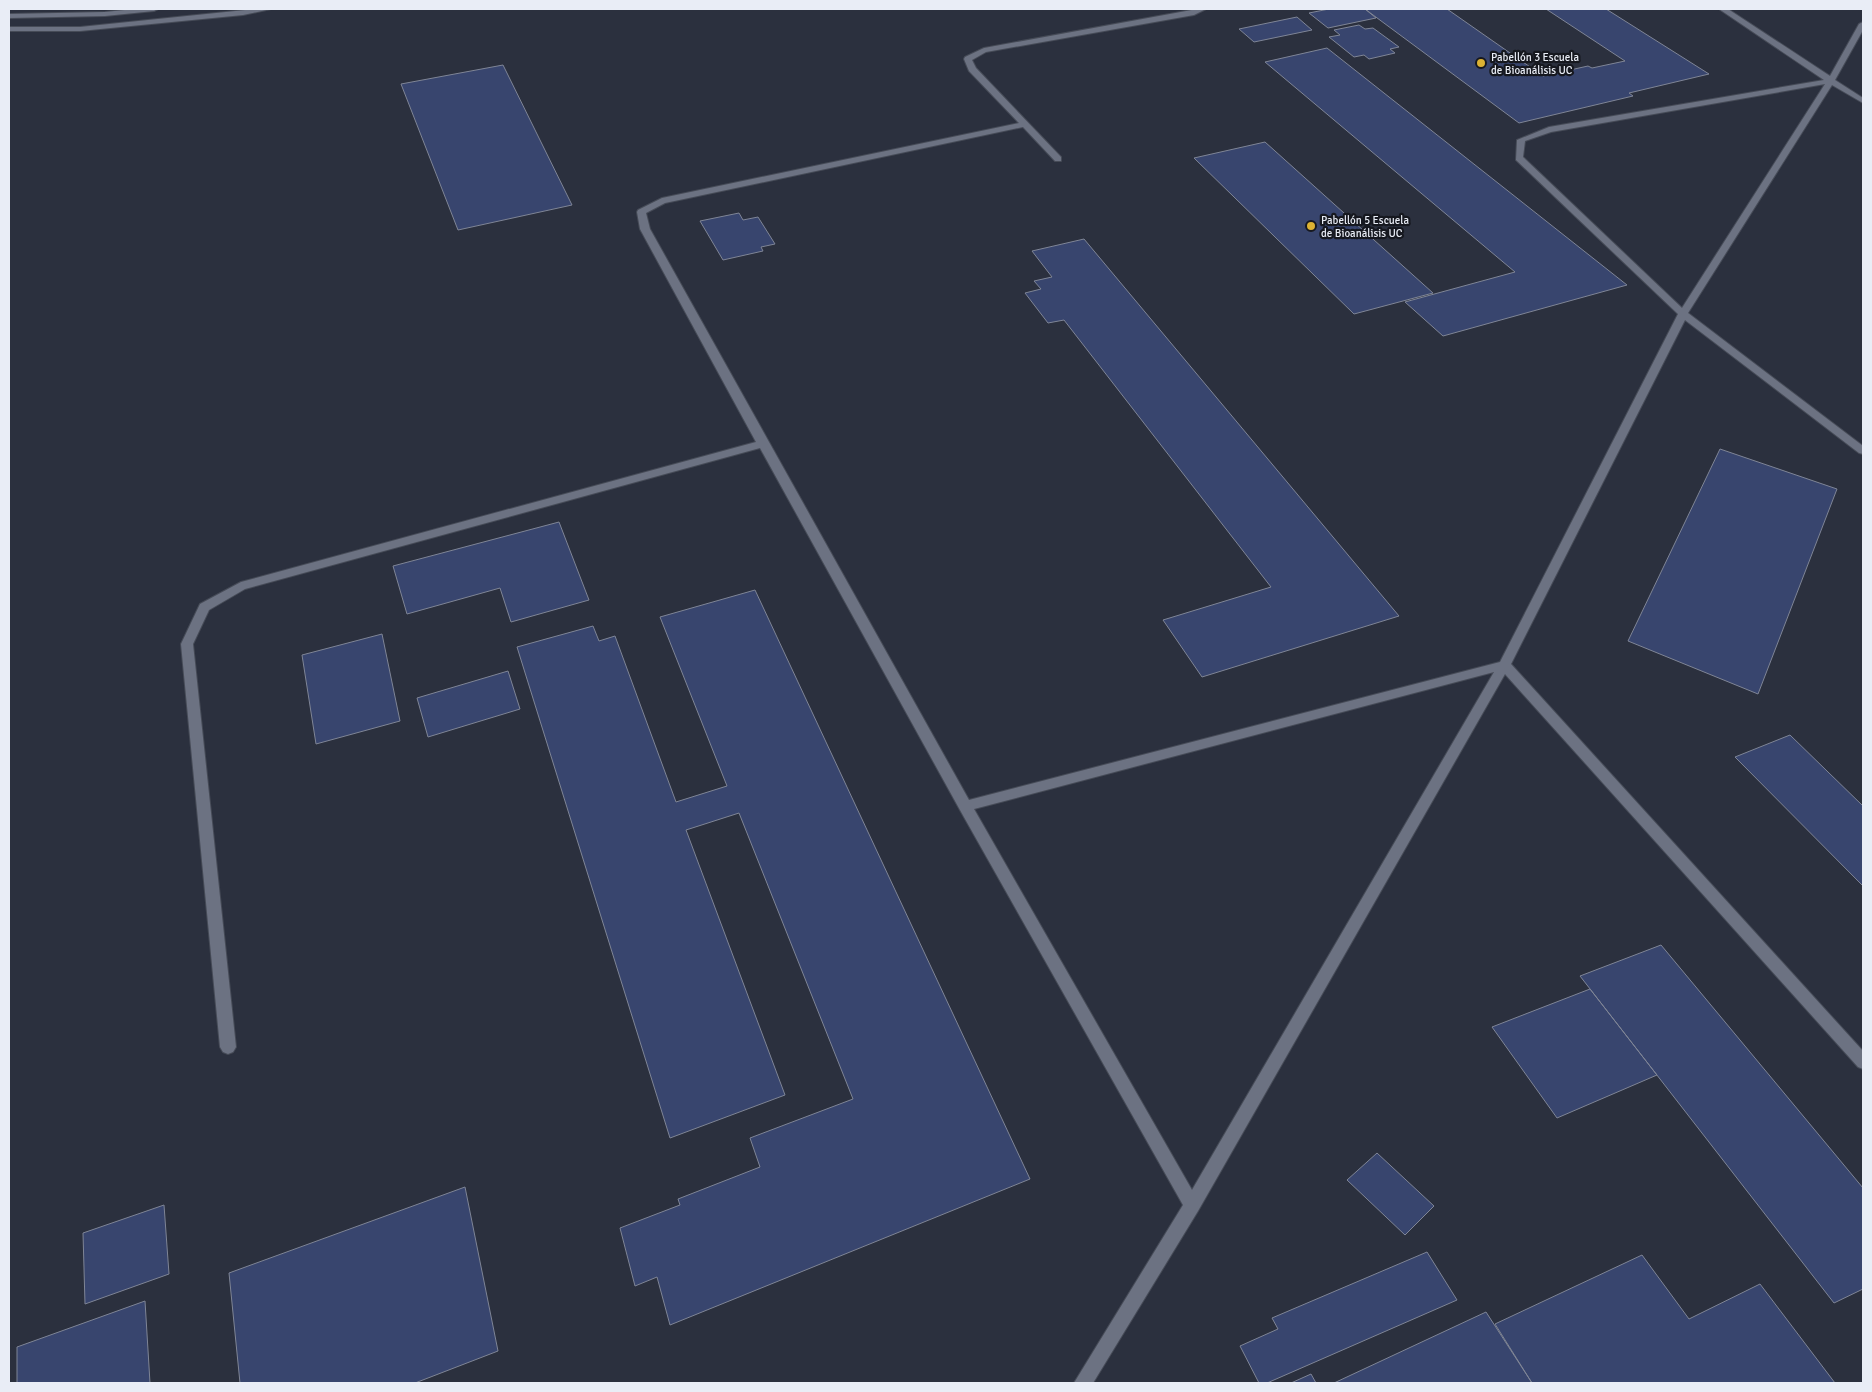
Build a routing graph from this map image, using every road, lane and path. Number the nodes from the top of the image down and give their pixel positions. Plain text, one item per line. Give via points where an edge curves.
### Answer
1 (154, 9) edge
2 (266, 9) edge
3 (1202, 9) edge
4 (1723, 9) edge
5 (104, 12) edge
6 (9, 16) edge
7 (1863, 24) edge
8 (9, 29) edge
9 (1831, 82) junction
10 (1863, 101) edge
11 (1025, 124) junction
12 (1058, 159) dead end
13 (1683, 314) junction
14 (762, 444) junction
15 (1863, 451) edge
16 (1504, 665) junction
17 (965, 806) junction
18 (228, 1047) dead end
19 (1863, 1062) edge
20 (1192, 1205) junction
21 (1083, 1383) edge

1 - 5 street
2 - 8 street via 80,29
3 - 11 street via 984,50 968,59 972,69
4 - 9 street
5 - 6 street
7 - 9 street
9 - 10 street
9 - 13 street
9 - 13 street via 1549,130 1521,140 1519,158
11 - 12 street
11 - 14 street via 662,201 641,212 645,229
13 - 15 street
13 - 16 street
14 - 17 street
14 - 18 street via 241,586 204,607 187,644
16 - 17 street
16 - 19 street
16 - 20 street
17 - 20 street
20 - 21 street

